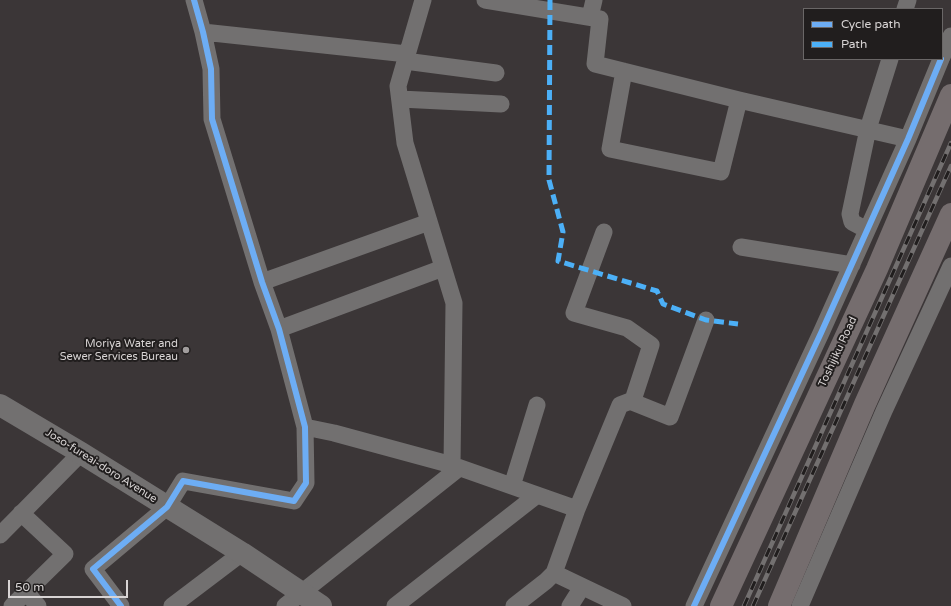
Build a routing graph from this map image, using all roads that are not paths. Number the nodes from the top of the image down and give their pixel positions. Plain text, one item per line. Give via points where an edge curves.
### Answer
1 (194, 0) edge
2 (423, 0) edge
3 (485, 0) edge
4 (594, 0) edge
5 (590, 18) junction
6 (203, 32) junction
7 (951, 36) edge
8 (943, 56) edge
9 (406, 58) junction
10 (890, 60) edge
11 (941, 60) edge
12 (624, 71) junction
13 (496, 73) dead end
14 (929, 89) junction
15 (951, 96) edge
16 (400, 99) junction
17 (739, 100) junction
18 (501, 104) dead end
19 (868, 129) junction
20 (908, 139) junction
21 (951, 214) edge
22 (429, 222) junction
23 (867, 230) junction
24 (604, 232) dead end
25 (741, 247) dead end
26 (852, 265) junction
27 (951, 266) edge
28 (443, 268) junction
29 (262, 282) junction
30 (706, 320) dead end
31 (280, 329) junction
32 (630, 401) junction
33 (0, 405) edge
34 (537, 405) dead end
35 (305, 427) junction
36 (81, 453) junction
37 (456, 466) junction
38 (512, 486) junction
39 (537, 495) junction
40 (167, 507) junction
41 (577, 509) junction
42 (21, 513) junction
43 (824, 525) junction
44 (0, 535) edge
45 (242, 554) junction
46 (554, 573) junction
47 (582, 586) junction
48 (26, 592) junction
49 (293, 600) edge
50 (114, 604) edge
51 (12, 606) edge
52 (38, 606) edge
53 (172, 606) edge
54 (322, 606) edge
55 (396, 606) edge
56 (514, 606) edge
57 (570, 606) edge
58 (623, 606) edge
59 (694, 606) edge
60 (721, 606) edge
61 (779, 606) edge
62 (800, 606) edge

1 - 6 street
2 - 9 street
3 - 5 street
4 - 5 street
5 - 12 street via 600,19 595,64
6 - 9 street
6 - 29 street via 211,69 212,119
7 - 8 street
9 - 13 street
9 - 16 street via 398,86
10 - 19 street
11 - 14 street
12 - 17 street
12 - 17 street via 610,149 721,172
14 - 15 street
14 - 20 street
15 - 60 main road, Toshijiku Road via 877,269
16 - 18 street
16 - 22 street via 405,143
17 - 19 street
19 - 20 street
19 - 23 street via 850,214 852,222
20 - 23 street
21 - 43 main road via 865,404
22 - 28 street
22 - 29 street
23 - 26 street
24 - 32 street via 574,313 627,328 651,345 633,400
25 - 26 street
26 - 59 street
27 - 43 street
28 - 31 street
28 - 37 street via 454,303
29 - 31 street
30 - 32 street via 670,417
31 - 35 street
32 - 41 street via 620,405
33 - 36 street, Joso-fureai-doro Avenue
34 - 38 street
35 - 37 street
35 - 40 street via 306,483 294,501 183,481
36 - 40 street, Joso-fureai-doro Avenue
36 - 42 street
37 - 38 street
37 - 49 street
38 - 39 street
39 - 41 street
39 - 55 street
40 - 45 street, Joso-fureai-doro Avenue
40 - 50 street via 93,569
41 - 46 street
42 - 44 street
42 - 48 street via 65,554
43 - 61 main road
43 - 62 street
45 - 49 street, Joso-fureai-doro Avenue
45 - 53 street
46 - 47 street
46 - 56 street
47 - 57 street
47 - 58 street
48 - 51 street
48 - 52 street
49 - 54 street, Joso-fureai-doro Avenue

